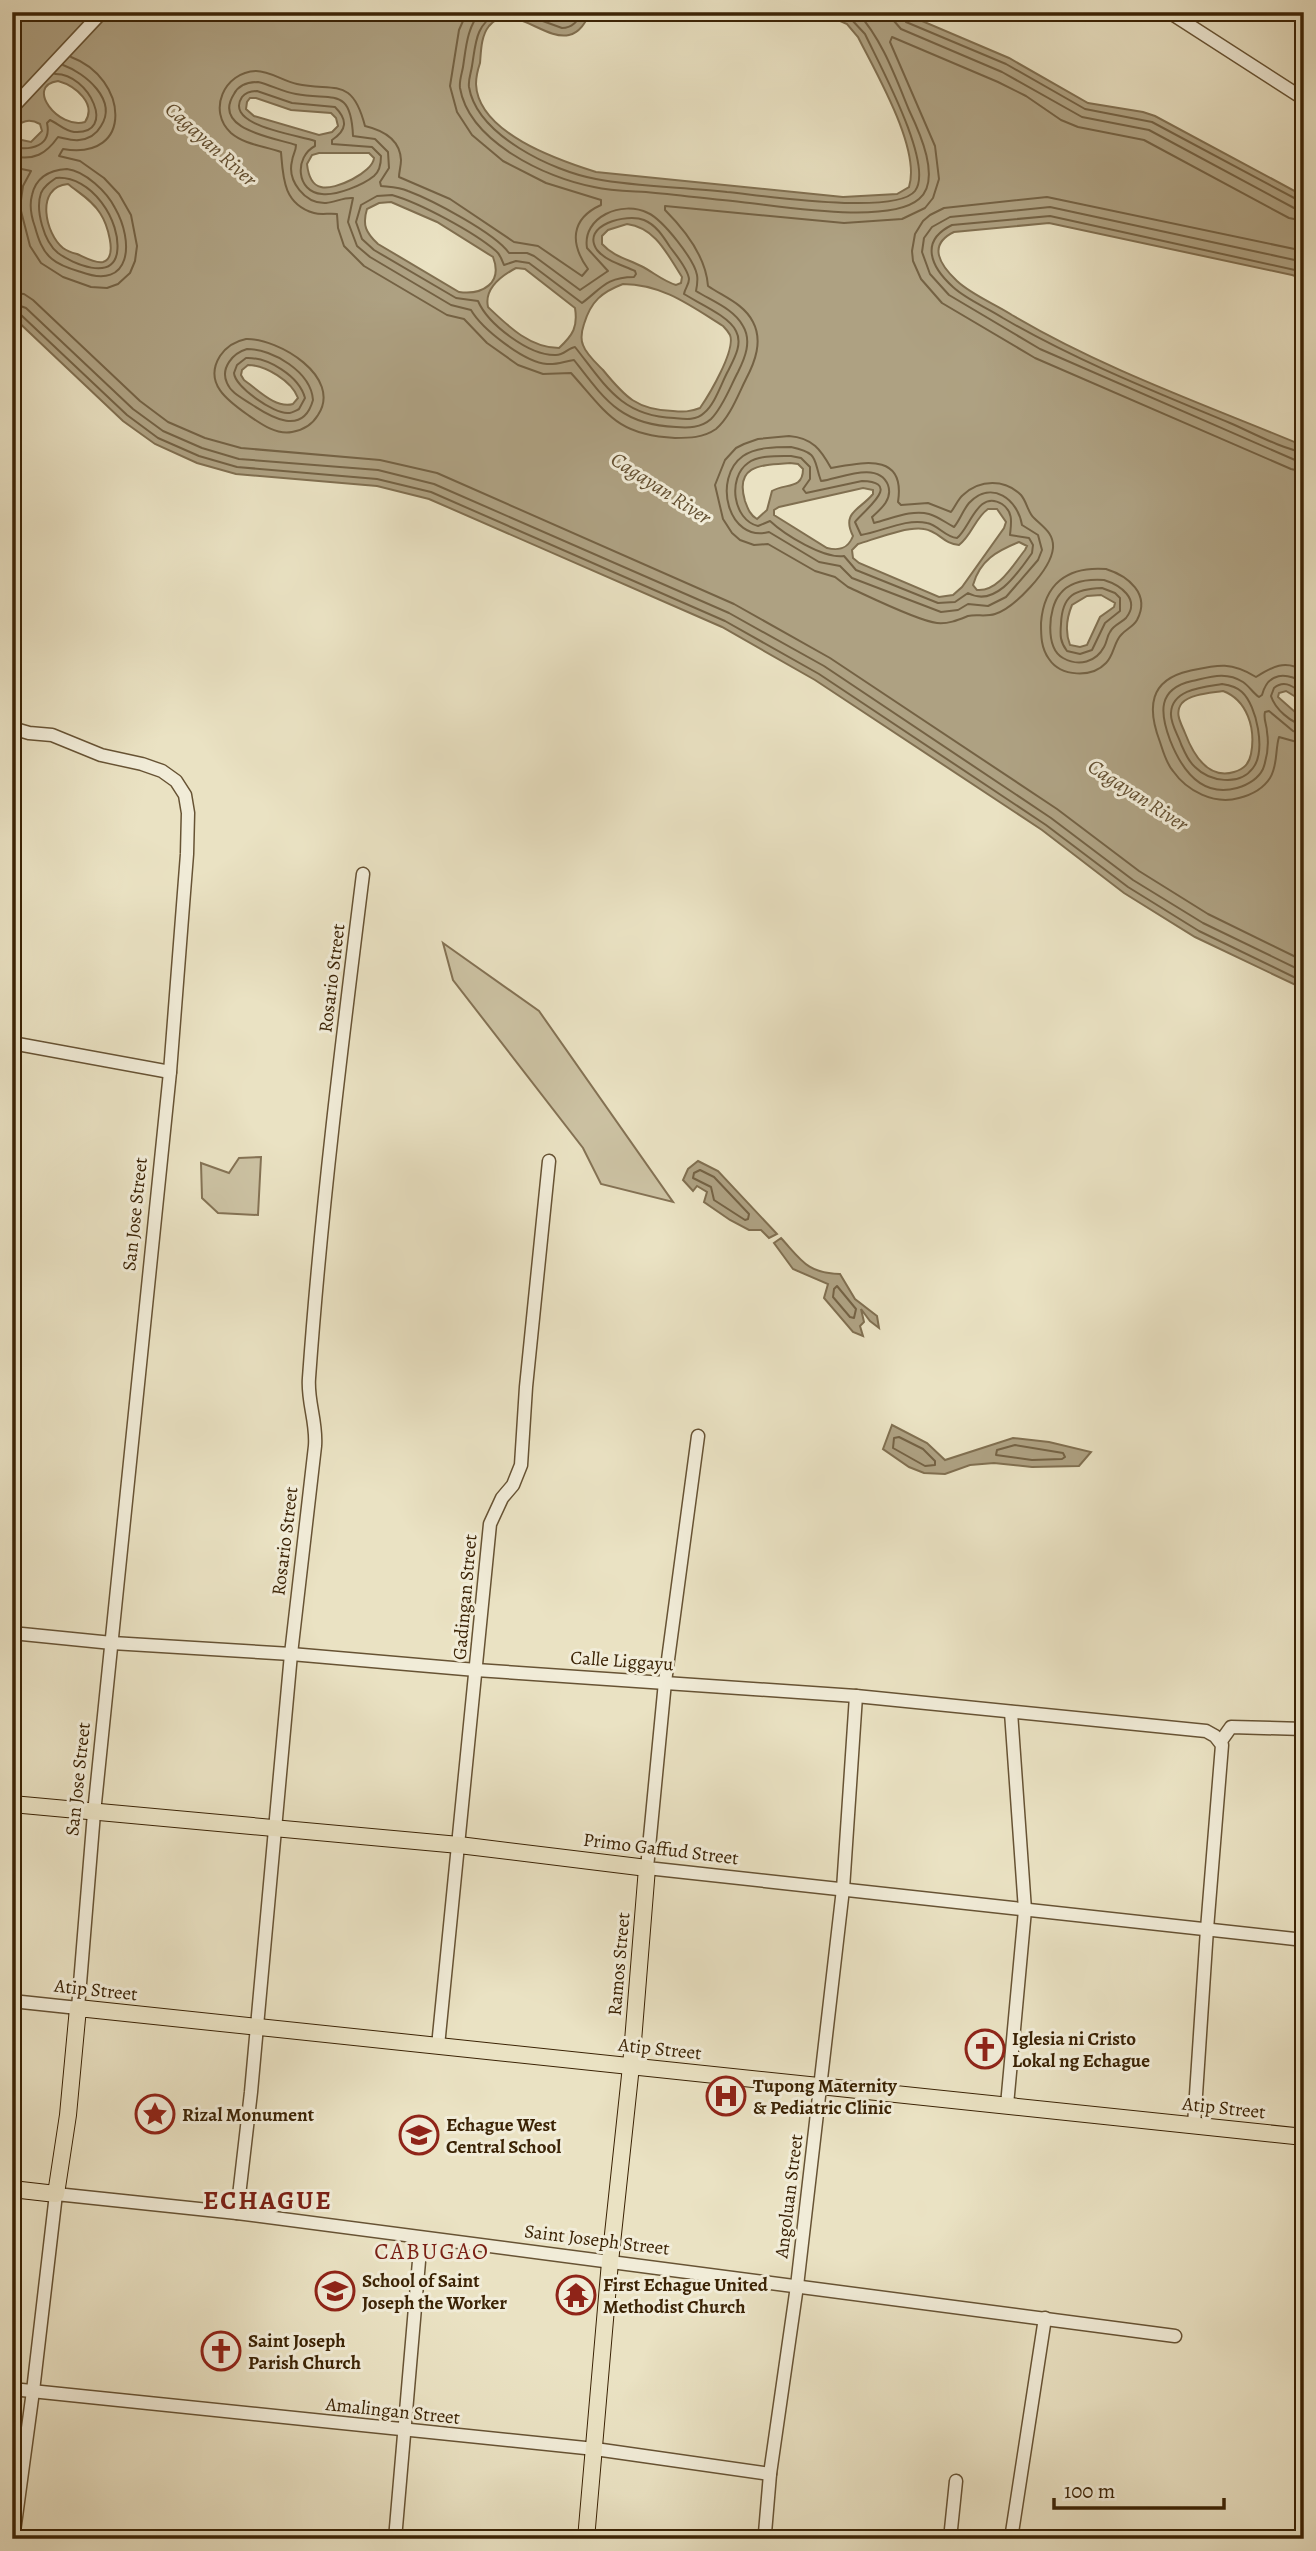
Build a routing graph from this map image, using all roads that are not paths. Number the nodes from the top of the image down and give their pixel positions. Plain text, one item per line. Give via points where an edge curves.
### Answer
1 (102, 12) edge
2 (1169, 12) edge
3 (1304, 99) edge
4 (12, 108) edge
5 (12, 728) edge
6 (363, 874) dead end
7 (12, 1042) edge
8 (170, 1072) junction
9 (549, 1161) dead end
10 (698, 1436) dead end
11 (12, 1633) edge
12 (113, 1643) junction
13 (291, 1654) junction
14 (476, 1670) junction
15 (664, 1682) junction
16 (856, 1696) junction
17 (1011, 1712) junction
18 (1304, 1729) edge
19 (1221, 1743) junction
20 (12, 1804) edge
21 (94, 1813) junction
22 (276, 1828) junction
23 (459, 1845) junction
24 (647, 1868) junction
25 (843, 1889) junction
26 (1024, 1910) junction
27 (1207, 1928) junction
28 (1304, 1940) edge
29 (12, 2001) edge
30 (78, 2008) junction
31 (256, 2027) junction
32 (438, 2046) junction
33 (631, 2066) junction
34 (821, 2085) junction
35 (1007, 2105) junction
36 (1194, 2125) junction
37 (1304, 2137) edge
38 (12, 2189) edge
39 (56, 2194) junction
40 (237, 2213) junction
41 (421, 2238) junction
42 (610, 2262) junction
43 (797, 2286) junction
44 (1045, 2318) junction
45 (1175, 2336) dead end
46 (12, 2389) edge
47 (33, 2391) junction
48 (405, 2430) junction
49 (594, 2449) junction
50 (770, 2474) junction
51 (956, 2481) dead end
52 (767, 2536) edge
53 (13, 2539) edge
54 (395, 2539) edge
55 (586, 2539) edge
56 (950, 2539) edge
57 (1011, 2539) edge

1 - 4 street
2 - 3 street
5 - 8 street, San Jose Street via 52,735 101,755 162,771 186,794 187,854
6 - 13 street, Rosario Street via 311,1354 308,1388 316,1432
7 - 8 street
8 - 12 street, San Jose Street
9 - 14 street, Gadingan Street via 521,1465 490,1524
10 - 15 street, Ramos Street
11 - 12 street, Calle Liggayu
12 - 13 street, Calle Liggayu
12 - 21 street, San Jose Street
13 - 14 street, Calle Liggayu
13 - 22 street, Rosario Street
14 - 15 street, Calle Liggayu
14 - 23 street, Gadingan Street
15 - 16 street, Calle Liggayu
15 - 24 street, Ramos Street
16 - 17 street, Calle Liggayu
16 - 25 street, Angoluan Street
17 - 19 street, Calle Liggayu via 1206,1731
17 - 26 street
18 - 19 street via 1231,1727
19 - 27 street
20 - 21 main road, Primo Gaffud Street
21 - 22 main road, Primo Gaffud Street
21 - 30 street, San Jose Street
22 - 23 main road, Primo Gaffud Street
22 - 31 street, Rosario Street
23 - 24 main road, Primo Gaffud Street
23 - 32 street, Gadingan Street
24 - 25 street, Primo Gaffud Street
24 - 33 main road, Ramos Street
25 - 26 street, Primo Gaffud Street
25 - 34 street, Angoluan Street
26 - 27 street, Primo Gaffud Street
26 - 35 street
27 - 28 street, Primo Gaffud Street
27 - 36 street
29 - 30 street, Atip Street
30 - 31 main road, Atip Street
30 - 39 main road, San Jose Street
31 - 32 main road, Atip Street
31 - 40 street, Rosario Street
32 - 33 main road, Atip Street
33 - 34 main road, Atip Street
33 - 42 main road, Ramos Street
34 - 35 main road, Atip Street
34 - 43 street, Angoluan Street
35 - 36 main road, Atip Street
36 - 37 main road, Atip Street
38 - 39 main road, Saint Joseph Street
39 - 40 street, Saint Joseph Street
39 - 47 street, San Jose Street
40 - 41 street, Saint Joseph Street
41 - 42 street, Saint Joseph Street
41 - 48 street
42 - 43 street, Saint Joseph Street
42 - 49 main road, Ramos Street
43 - 44 street, Saint Joseph Street
43 - 50 street, Angoluan Street
44 - 45 street, Saint Joseph Street
44 - 57 street
46 - 47 street, Amalingan Street
47 - 48 street, Amalingan Street
47 - 53 street, San Jose Street
48 - 49 street, Amalingan Street
48 - 54 street
49 - 50 street, Amalingan Street
49 - 55 main road, Ramos Street
50 - 52 street, Angoluan Street
51 - 56 street

